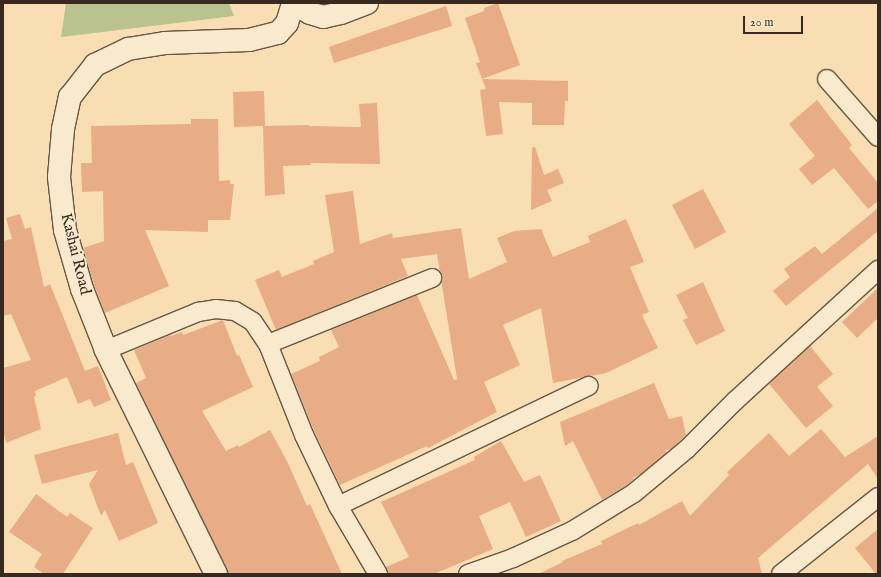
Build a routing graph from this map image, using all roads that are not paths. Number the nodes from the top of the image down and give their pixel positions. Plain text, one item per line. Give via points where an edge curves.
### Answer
1 (293, 3) edge
2 (367, 3) edge
3 (827, 79) dead end
4 (878, 137) edge
5 (878, 270) edge
6 (432, 278) dead end
7 (268, 344) junction
8 (106, 350) junction
9 (589, 386) dead end
10 (878, 497) edge
11 (338, 506) junction
12 (216, 574) edge
13 (378, 574) edge
14 (468, 574) edge
15 (781, 574) edge

1 - 2 street via 323,17
1 - 8 street, Kashai Road via 287,23 278,33 249,40 165,43 128,49 95,65 70,98 63,129 59,178 65,230 82,289
3 - 4 street
5 - 14 street via 736,400 687,449 634,492 572,531 513,558
6 - 7 street
7 - 8 street via 253,322 234,311 216,309 198,312
7 - 11 street via 304,435
8 - 12 street, Kashai Road
9 - 11 street
10 - 15 street
11 - 13 street

